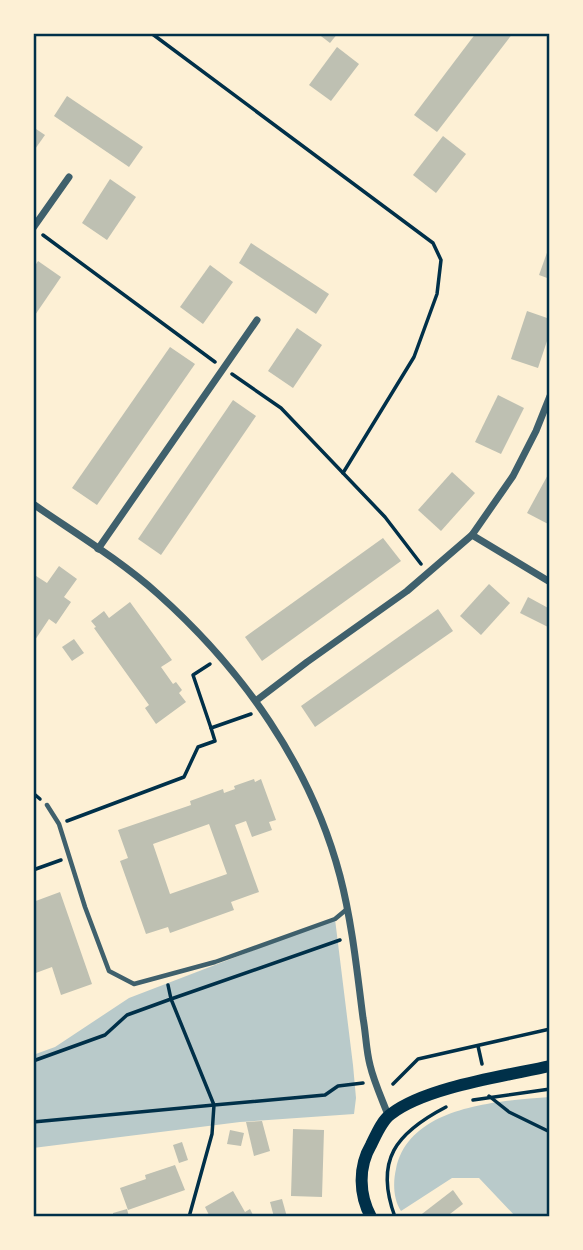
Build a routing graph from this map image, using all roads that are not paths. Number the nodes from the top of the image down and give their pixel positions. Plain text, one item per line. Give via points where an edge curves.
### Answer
1 (69, 177) dead end
2 (34, 228) edge
3 (257, 320) dead end
4 (550, 396) edge
5 (33, 504) edge
6 (472, 535) junction
7 (98, 549) junction
8 (550, 582) edge
9 (257, 700) junction
10 (47, 805) dead end
11 (347, 908) junction
12 (550, 1066) edge
13 (388, 1115) junction
14 (372, 1217) edge

1 - 2 street
3 - 7 street
4 - 6 street via 513,475
5 - 7 street
6 - 8 street
6 - 9 street via 407,591
7 - 9 street via 158,594
9 - 11 street via 308,790 333,854
10 - 11 lane via 59,824 109,971 134,984 215,962 335,919
11 - 13 street via 369,1064
12 - 13 main road via 422,1098
13 - 14 main road via 365,1154 361,1173

